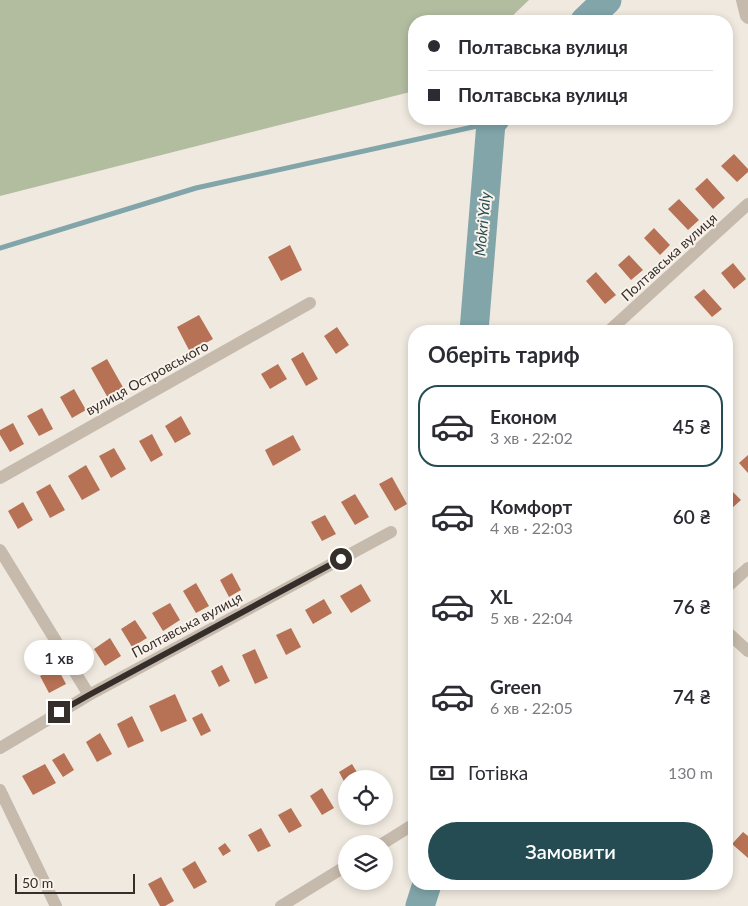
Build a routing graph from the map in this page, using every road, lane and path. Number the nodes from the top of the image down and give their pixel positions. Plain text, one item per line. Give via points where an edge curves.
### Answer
1 (742, 0) edge
2 (748, 18) edge
3 (748, 204) edge
4 (310, 303) dead end
5 (616, 325) edge
6 (0, 478) edge
7 (391, 532) dead end
8 (0, 550) edge
9 (748, 568) edge
10 (733, 582) edge
11 (733, 637) edge
12 (748, 651) edge
13 (89, 695) junction
14 (0, 748) edge
15 (0, 790) edge
16 (408, 828) edge
17 (393, 837) edge
18 (338, 871) edge
19 (56, 906) edge
20 (281, 906) edge

1 - 2 street
3 - 5 street, Полтавська вулиця
4 - 6 street, вулиця Островського
7 - 13 street, Полтавська вулиця
8 - 13 street
9 - 10 street
11 - 12 street
13 - 14 street, Полтавська вулиця
15 - 19 street
16 - 17 street
18 - 20 street

